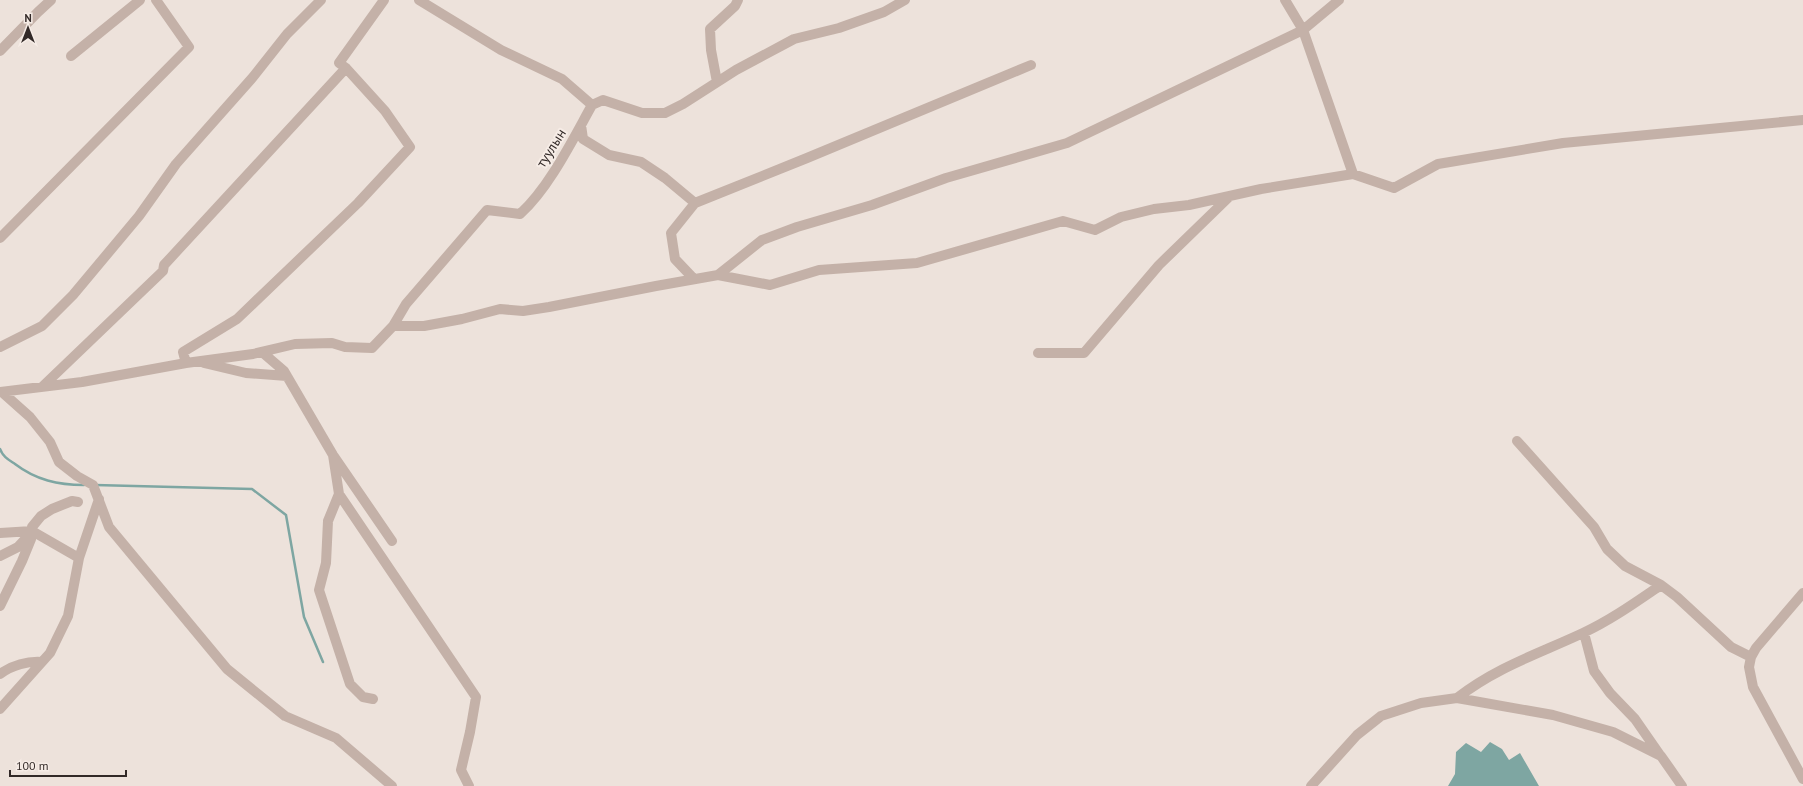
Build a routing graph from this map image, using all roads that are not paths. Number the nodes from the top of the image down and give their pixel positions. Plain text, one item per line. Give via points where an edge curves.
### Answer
1 (51, 0) edge
2 (140, 0) edge
3 (156, 0) edge
4 (321, 0) edge
5 (384, 0) edge
6 (419, 0) edge
7 (738, 0) edge
8 (905, 0) edge
9 (1285, 0) edge
10 (1339, 0) edge
11 (1303, 30) junction
12 (0, 51) edge
13 (71, 56) dead end
14 (1031, 65) dead end
15 (346, 68) junction
16 (717, 82) junction
17 (592, 105) junction
18 (1803, 120) edge
19 (581, 125) junction
20 (1353, 174) junction
21 (1230, 196) junction
22 (695, 203) junction
23 (0, 238) edge
24 (718, 275) junction
25 (694, 279) junction
26 (392, 326) junction
27 (0, 347) edge
28 (262, 352) junction
29 (1038, 353) dead end
30 (191, 362) junction
31 (287, 376) junction
32 (42, 387) junction
33 (1, 392) edge
34 (1517, 441) dead end
35 (333, 455) junction
36 (339, 494) junction
37 (99, 499) junction
38 (78, 502) dead end
39 (32, 532) junction
40 (0, 533) edge
41 (392, 541) dead end
42 (0, 556) edge
43 (78, 558) junction
44 (1661, 585) junction
45 (1803, 593) edge
46 (0, 606) edge
47 (1584, 633) junction
48 (1751, 657) junction
49 (42, 662) junction
50 (0, 674) edge
51 (1457, 698) junction
52 (373, 699) dead end
53 (0, 709) edge
54 (1661, 756) junction
55 (1803, 779) edge
56 (392, 786) edge
57 (470, 786) edge
58 (1311, 786) edge
59 (1682, 786) edge

1 - 12 street
2 - 13 street
3 - 23 street via 189,47
4 - 27 street via 287,34 253,77 176,164 139,216 73,295 42,326
5 - 15 street via 339,63
6 - 17 street via 501,50 562,79
7 - 16 street via 735,6 710,28
8 - 16 street via 884,12 839,28 794,39
9 - 11 street
10 - 11 street
11 - 20 street
11 - 24 street via 1067,143 946,178 762,240
14 - 22 street
15 - 30 street via 386,111 410,147 358,203 237,319 183,352
15 - 32 street via 164,265 163,271
16 - 17 street via 665,113 642,113 603,100
17 - 19 street, туулын
18 - 20 street via 1555,145 1438,164 1394,188
19 - 22 street via 583,139 610,155 641,162
19 - 26 street, туулын via 531,204 520,214 487,210 406,304
20 - 21 street
21 - 24 street via 1120,217 1095,230 1063,221 917,263 819,270 770,285
21 - 29 street via 1159,265 1084,353
22 - 25 street via 671,233 675,259
24 - 25 street
25 - 26 street via 549,307 523,311 500,309 424,326
26 - 28 street via 372,348 345,347 332,343 296,344
28 - 30 street
28 - 31 street
30 - 31 street via 246,373
30 - 32 street
31 - 35 street
32 - 33 street
33 - 37 street via 30,417 50,442 60,462 93,485
34 - 44 street via 1594,527 1608,549 1625,566
35 - 36 street
35 - 41 street
36 - 52 street via 328,521 326,562 319,590 350,684 363,697
36 - 57 street via 476,697 461,770
37 - 43 street
37 - 56 street via 109,527 227,669 286,716 336,738
38 - 39 street via 72,501 41,516 32,527
39 - 40 street
39 - 42 street via 18,547
39 - 43 street
39 - 46 street via 22,561
43 - 49 street via 68,616 50,653
44 - 47 street
44 - 48 street via 1678,597 1731,647
45 - 48 street
47 - 51 street via 1492,674
47 - 54 street via 1594,671 1610,693 1635,719
48 - 55 street via 1749,672 1753,687
49 - 50 street via 22,664 6,669
49 - 53 street
51 - 54 street via 1553,715 1613,732
51 - 58 street via 1421,703 1382,716 1357,735
54 - 59 street

